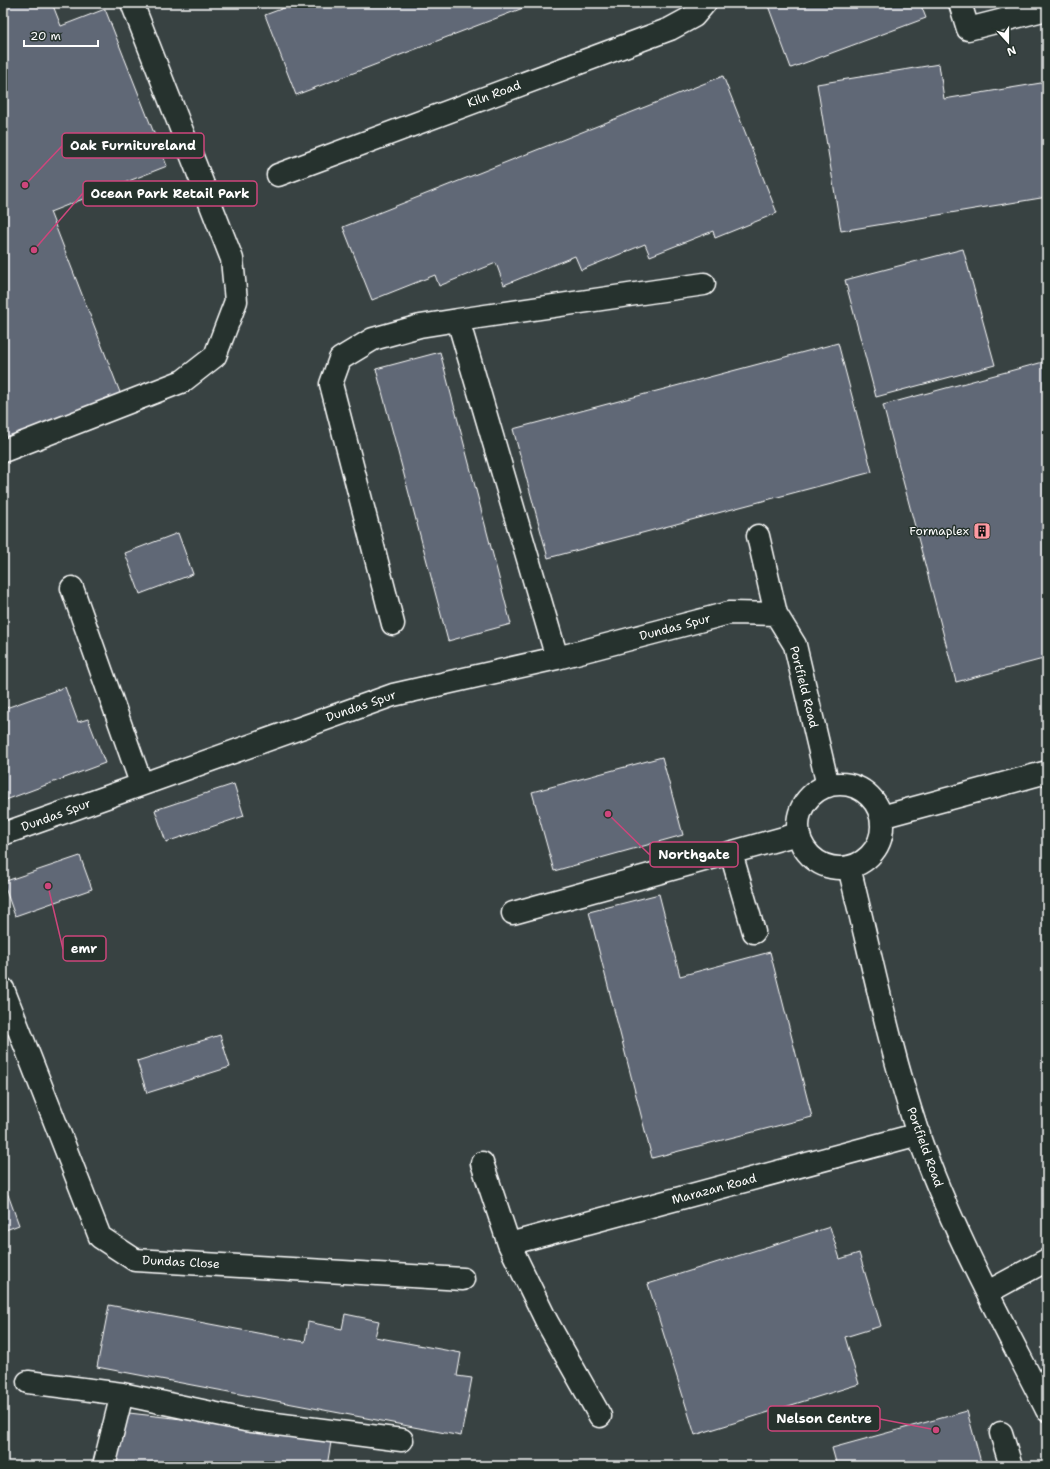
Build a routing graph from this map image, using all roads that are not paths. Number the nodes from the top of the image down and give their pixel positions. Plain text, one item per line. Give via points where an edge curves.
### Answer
1 (132, 3) edge
2 (705, 3) edge
3 (960, 3) edge
4 (1047, 9) edge
5 (278, 175) dead end
6 (704, 284) dead end
7 (458, 320) junction
8 (3, 451) edge
9 (758, 536) dead end
10 (72, 588) dead end
11 (776, 614) junction
12 (393, 624) dead end
13 (557, 658) junction
14 (1047, 772) edge
15 (141, 783) junction
16 (828, 786) junction
17 (881, 817) junction
18 (3, 834) edge
19 (798, 834) junction
20 (724, 855) junction
21 (850, 867) junction
22 (513, 913) dead end
23 (754, 932) dead end
24 (3, 989) edge
25 (919, 1134) junction
26 (482, 1163) dead end
27 (509, 1244) junction
28 (1047, 1260) edge
29 (463, 1279) dead end
30 (988, 1292) junction
31 (28, 1382) dead end
32 (122, 1394) junction
33 (1047, 1410) edge
34 (600, 1416) dead end
35 (1001, 1433) dead end
36 (402, 1440) dead end
37 (104, 1466) edge
38 (1011, 1466) edge

1 - 8 street via 232,259 236,300 215,356 183,381
2 - 5 street, Kiln Road via 694,16 670,29
3 - 4 street via 968,29
6 - 7 street
7 - 12 street via 420,326 373,339 340,359 331,384
7 - 13 street
9 - 11 street, Portfield Road
10 - 15 street
11 - 13 street, Dundas Spur via 729,613
11 - 16 street, Portfield Road via 795,645
13 - 15 street, Dundas Spur via 393,695
14 - 17 street
15 - 18 street, Dundas Spur
16 - 17 street via 843,784 857,788 869,796
16 - 19 street via 812,794 803,806 798,819
17 - 21 street via 882,832 877,846 868,857
19 - 20 street
19 - 21 street via 809,855 821,864 835,868
20 - 22 street
20 - 23 street
21 - 25 street, Portfield Road via 900,1074
24 - 29 street, Dundas Close via 100,1237 135,1260
25 - 27 street, Marazan Road
25 - 30 street, Portfield Road via 941,1193
26 - 27 street
27 - 34 street via 547,1322
28 - 30 street
30 - 33 street, Portfield Road
31 - 32 street
32 - 36 street via 245,1420
32 - 37 street
35 - 38 street

